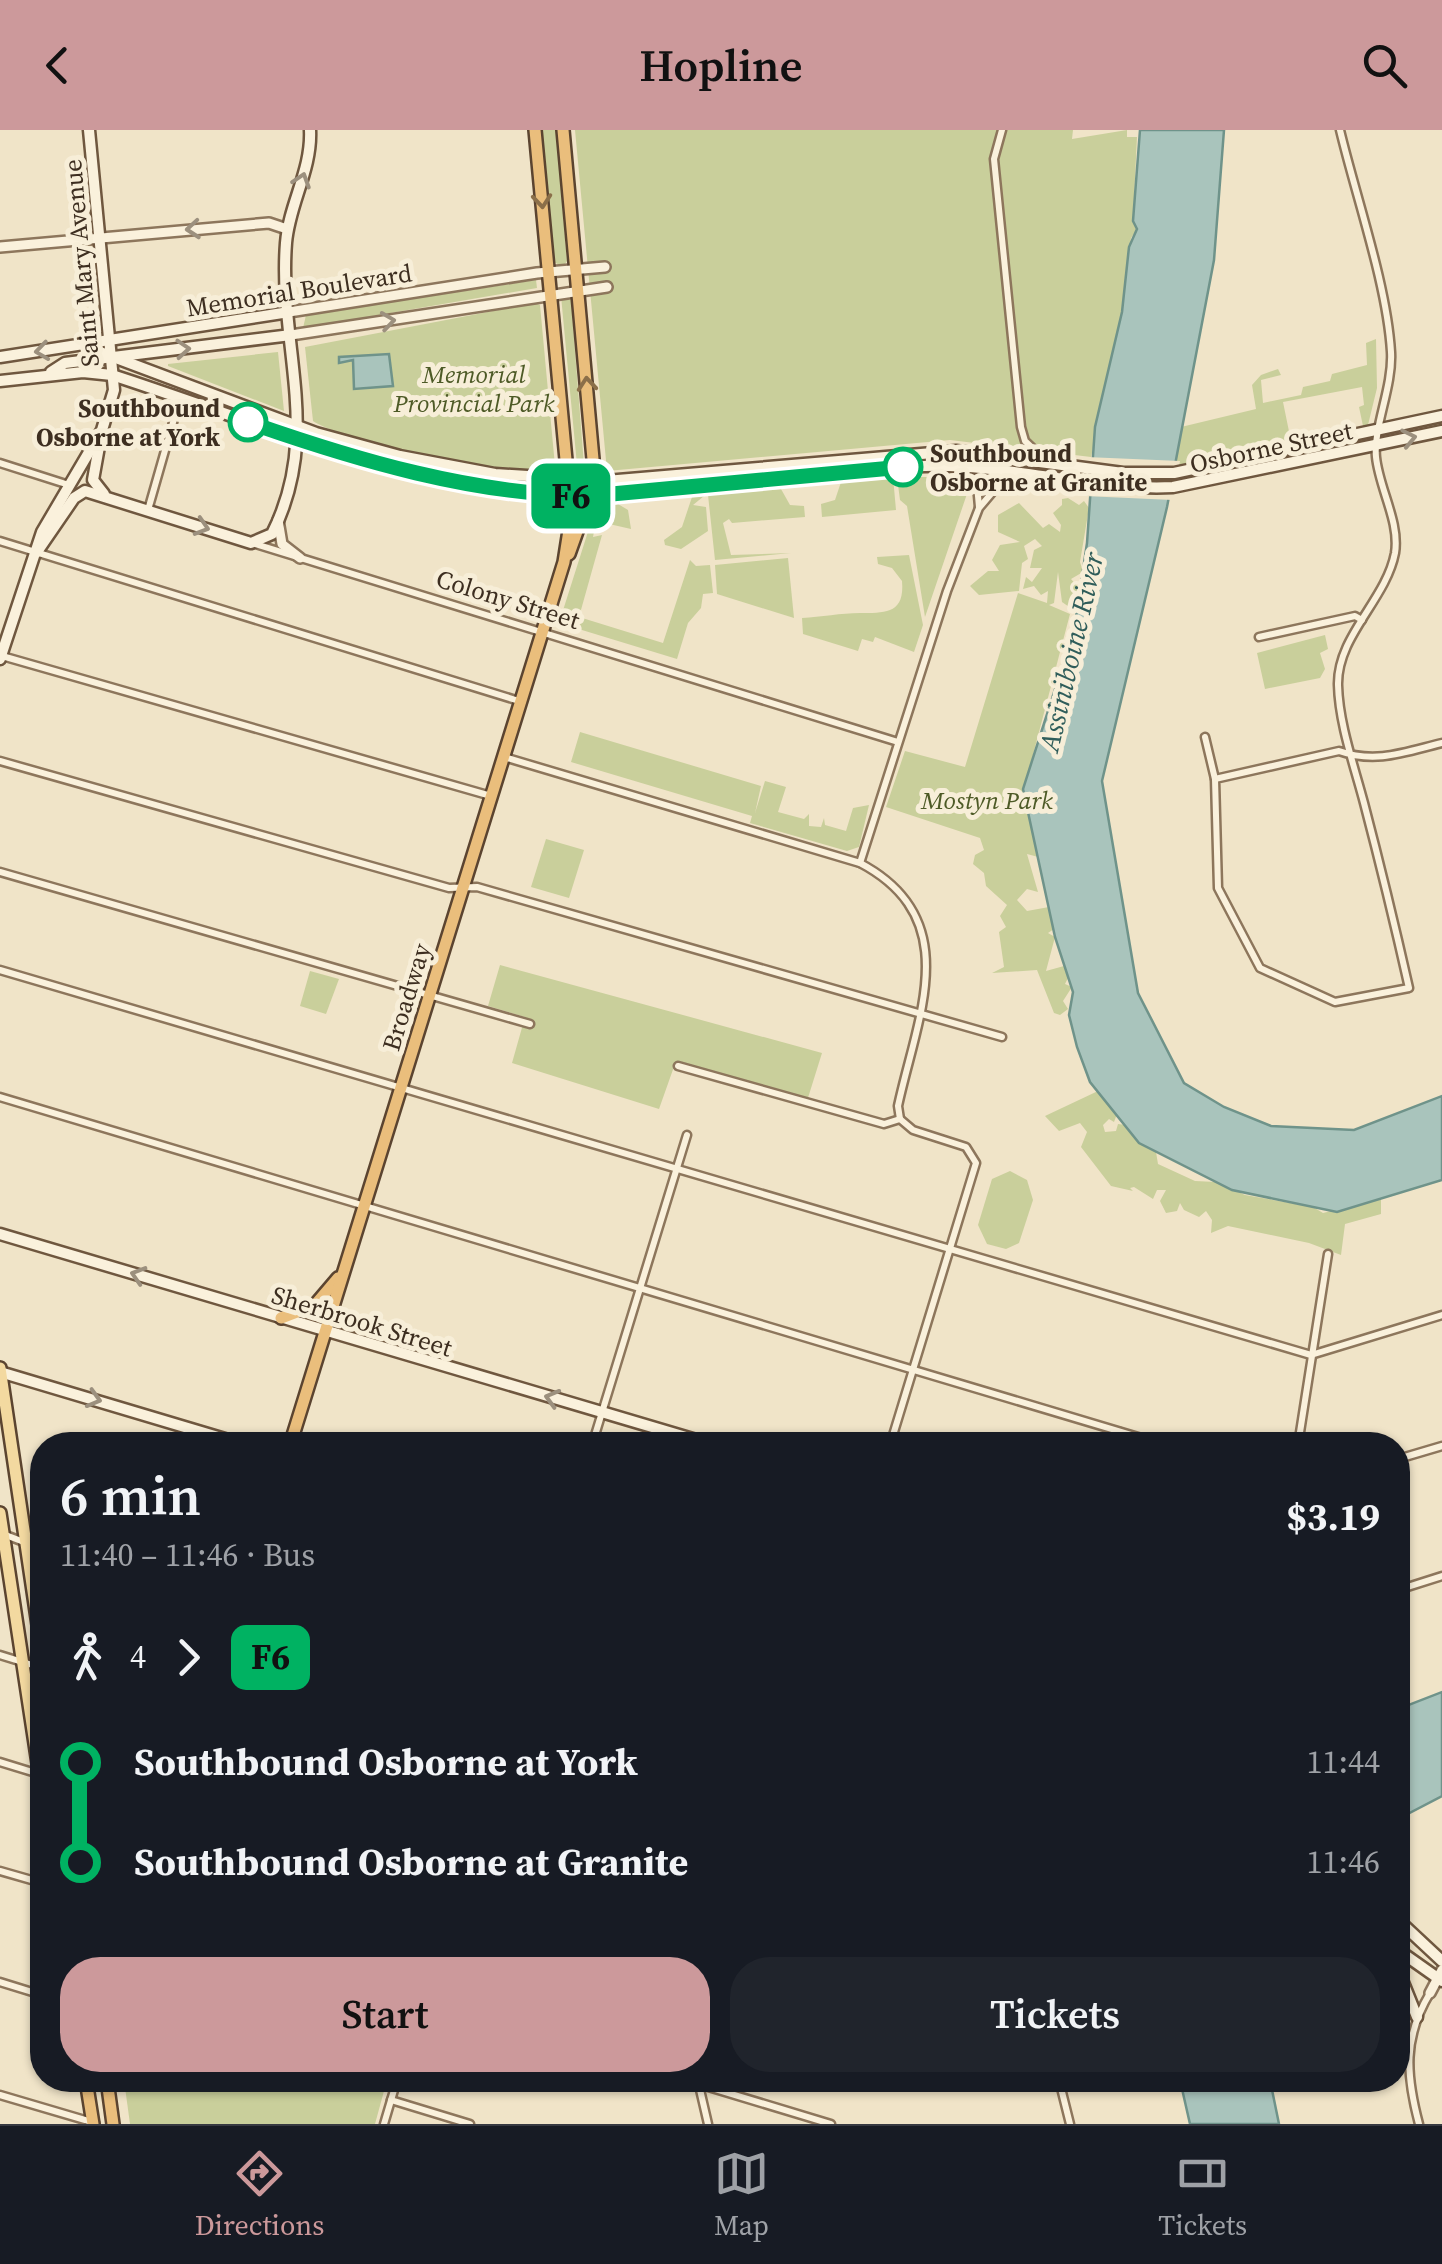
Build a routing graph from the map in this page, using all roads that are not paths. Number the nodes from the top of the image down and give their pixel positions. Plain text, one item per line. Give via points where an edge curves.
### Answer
1 (89, 130) edge
2 (310, 130) edge
3 (536, 130) edge
4 (563, 130) edge
5 (1002, 130) edge
6 (1340, 130) edge
7 (288, 229) junction
8 (98, 238) junction
9 (0, 246) edge
10 (605, 267) dead end
11 (576, 269) junction
12 (549, 271) junction
13 (607, 287) dead end
14 (579, 290) junction
15 (552, 293) junction
16 (289, 312) junction
17 (292, 335) junction
18 (109, 342) junction
19 (84, 346) junction
20 (110, 356) junction
21 (0, 357) edge
22 (112, 375) junction
23 (46, 376) junction
24 (0, 381) edge
25 (180, 398) junction
26 (1442, 416) edge
27 (300, 427) junction
28 (102, 430) junction
29 (1381, 430) junction
30 (1442, 431) edge
31 (299, 440) junction
32 (1377, 445) junction
33 (0, 463) edge
34 (1050, 463) junction
35 (956, 466) junction
36 (1033, 474) junction
37 (568, 481) junction
38 (594, 481) junction
39 (70, 486) junction
40 (85, 492) joint
41 (106, 496) junction
42 (569, 496) junction
43 (590, 496) junction
44 (978, 508) junction
45 (148, 510) junction
46 (278, 519) junction
47 (0, 541) edge
48 (251, 542) junction
49 (37, 552) junction
50 (300, 558) junction
51 (564, 562) junction
52 (1362, 620) junction
53 (542, 630) junction
54 (1260, 637) dead end
55 (1, 656) edge
56 (520, 701) junction
57 (1205, 737) dead end
58 (898, 742) junction
59 (1442, 742) edge
60 (504, 756) junction
61 (1352, 756) junction
62 (0, 761) edge
63 (1214, 779) junction
64 (491, 796) junction
65 (860, 863) junction
66 (0, 872) edge
67 (462, 887) junction
68 (0, 970) edge
69 (430, 994) junction
70 (922, 1012) junction
71 (530, 1024) dead end
72 (1002, 1037) dead end
73 (678, 1066) dead end
74 (401, 1089) junction
75 (0, 1097) edge
76 (900, 1119) junction
77 (686, 1135) dead end
78 (676, 1168) junction
79 (365, 1204) junction
80 (0, 1234) edge
81 (951, 1248) junction
82 (1328, 1254) dead end
83 (344, 1271) junction
84 (640, 1286) junction
85 (1442, 1315) edge
86 (282, 1318) junction
87 (325, 1330) junction
88 (1312, 1355) junction
89 (914, 1369) junction
90 (0, 1371) edge
91 (602, 1412) junction
92 (202, 1432) edge
93 (294, 1432) edge
94 (596, 1432) edge
95 (669, 1432) edge
96 (894, 1432) edge
97 (1120, 1432) edge
98 (1300, 1432) edge
99 (1442, 1446) edge
100 (1410, 1455) edge
101 (0, 1513) edge
102 (3, 1534) junction
103 (26, 1543) junction
104 (30, 1544) edge
105 (30, 1570) edge
106 (1442, 1576) edge
107 (1410, 1586) edge
108 (6, 1596) edge
109 (0, 1655) edge
110 (23, 1662) junction
111 (30, 1664) edge
112 (30, 1708) edge
113 (0, 1762) edge
114 (30, 1771) edge
115 (0, 1872) edge
116 (30, 1880) edge
117 (1410, 1932) edge
118 (1410, 1958) edge
119 (1442, 1961) edge
120 (1440, 1978) edge
121 (0, 1982) edge
122 (30, 1991) edge
123 (1430, 1993) joint
124 (1410, 2001) edge
125 (1416, 2017) junction
126 (1410, 2058) edge
127 (1410, 2081) edge
128 (88, 2092) edge
129 (109, 2092) edge
130 (393, 2092) edge
131 (700, 2092) edge
132 (730, 2092) edge
133 (1060, 2092) edge
134 (0, 2095) edge
135 (391, 2100) junction
136 (94, 2124) edge
137 (113, 2124) edge
138 (384, 2124) edge
139 (470, 2124) edge
140 (708, 2124) edge
141 (831, 2124) edge
142 (1070, 2124) edge
143 (1419, 2124) edge

1 - 8 main road, Saint Mary Avenue
7 -> 2 main road
3 -> 12 highway, Broadway
4 - 11 highway, Broadway
5 - 34 street via 994,159 1021,426 1025,442
6 - 29 street via 1390,340
7 -> 8 street via 269,223
7 - 16 main road
8 - 9 street
8 - 18 main road, Saint Mary Avenue
10 - 11 street, Memorial Boulevard
11 - 12 street, Memorial Boulevard
11 - 14 highway, Broadway
12 - 15 highway, Broadway
12 - 16 street, Memorial Boulevard
13 - 14 street, Memorial Boulevard
14 - 15 street, Memorial Boulevard
38 -> 14 highway, Broadway
17 -> 15 street, Memorial Boulevard
15 - 37 highway, Broadway
16 - 17 main road
16 - 18 main road, Memorial Boulevard
20 -> 17 main road, Memorial Boulevard
17 - 27 main road
18 - 19 main road, Memorial Boulevard
18 - 20 main road, Saint Mary Avenue
19 - 20 main road, Osborne Street
19 -> 21 main road, Memorial Boulevard
20 - 22 main road, Saint Mary Avenue
20 - 23 main road, Memorial Boulevard via 65,363
20 - 27 main road, Osborne Street
22 - 23 main road, Memorial Boulevard
22 - 25 main road, Memorial Boulevard
22 - 28 main road, Saint Mary Avenue
23 - 24 main road, Memorial Boulevard
25 - 31 main road, Memorial Boulevard
25 - 45 street
26 - 29 main road, Osborne Street
27 - 31 main road
27 - 37 main road, Osborne Street via 448,466
28 - 39 main road, Saint Mary Avenue
28 - 41 main road via 93,480
29 - 32 street
29 - 34 main road, Osborne Street via 1232,464 1138,474
32 -> 30 main road, Osborne Street
31 - 42 main road, Memorial Boulevard via 491,487
31 - 46 main road
32 - 36 main road, Osborne Street via 1235,477 1139,487
32 - 52 street via 1396,547
33 - 39 street
34 - 38 main road, Osborne Street via 956,451
35 - 36 main road, Osborne Street
35 - 43 main road, Osborne Street
35 - 44 street via 977,485
36 - 44 street via 996,488
37 - 38 main road, Osborne Street
37 - 42 highway, Broadway
38 - 43 highway, Broadway
39 - 49 main road, Saint Mary Avenue
40 - 41 main road, Colony Street
40 - 49 main road, Saint Mary Avenue
41 - 45 main road, Colony Street
42 - 43 main road, Osborne Street
42 - 51 highway, Broadway
43 - 51 highway, Broadway
44 - 58 street
45 -> 48 main road, Colony Street
46 - 48 main road via 269,537
46 - 50 street via 280,540
47 - 49 street
48 - 50 street, Colony Street
49 - 55 main road, Saint Mary Avenue
49 - 56 street
50 - 53 street, Colony Street
51 - 53 highway, Broadway
52 - 54 street via 1354,616
52 - 61 street via 1338,673
53 - 56 highway, Broadway
53 - 58 street, Colony Street
55 - 64 street
56 - 60 highway, Broadway
57 - 63 street
58 - 65 street
59 - 61 street via 1364,760
60 - 64 highway, Broadway
60 - 65 street
61 - 63 street via 1340,751
61 - 63 street via 1409,988 1335,1002 1260,968 1218,888
62 - 67 street
64 - 67 highway, Broadway
65 - 70 street via 887,880 916,916 928,962
66 - 69 street
67 - 69 highway, Broadway
67 - 70 street via 478,886
68 - 74 street
69 - 71 street
69 - 74 highway, Broadway
70 - 72 street
70 - 76 street
73 - 76 street via 884,1124
74 - 78 street
74 - 79 highway, Broadway
75 - 79 street
76 - 81 street via 974,1156
77 - 78 street
78 - 81 street
78 - 84 street
79 - 83 highway, Broadway
79 - 84 street
86 -> 80 main road, Sherbrook Street
81 - 88 street
81 - 89 street
82 - 88 street
83 - 86 highway via 315,1304
83 - 87 highway, Broadway
84 - 89 street
84 - 91 street
85 - 88 street
86 - 87 main road, Sherbrook Street
91 -> 87 main road, Sherbrook Street
87 - 93 highway, Broadway
88 - 98 street
89 - 96 street
89 - 97 street
90 -> 92 main road
90 - 103 main road
91 - 94 street
91 - 95 main road, Sherbrook Street
99 - 100 street
101 - 102 main road
102 - 103 street
102 - 108 main road
103 - 104 street
103 - 105 main road
106 - 107 street
108 - 110 main road
109 - 110 street
110 - 111 street
110 - 112 main road
113 - 114 street
115 - 116 street
117 - 119 main road
118 - 120 main road
120 - 123 street
121 - 122 street
123 - 125 street
124 - 125 main road
125 - 126 street
127 - 143 street
128 - 136 highway
129 - 137 highway
130 - 135 street
131 - 140 street
132 - 141 street
133 - 142 street
134 - 136 street
135 - 138 street
135 - 139 street

